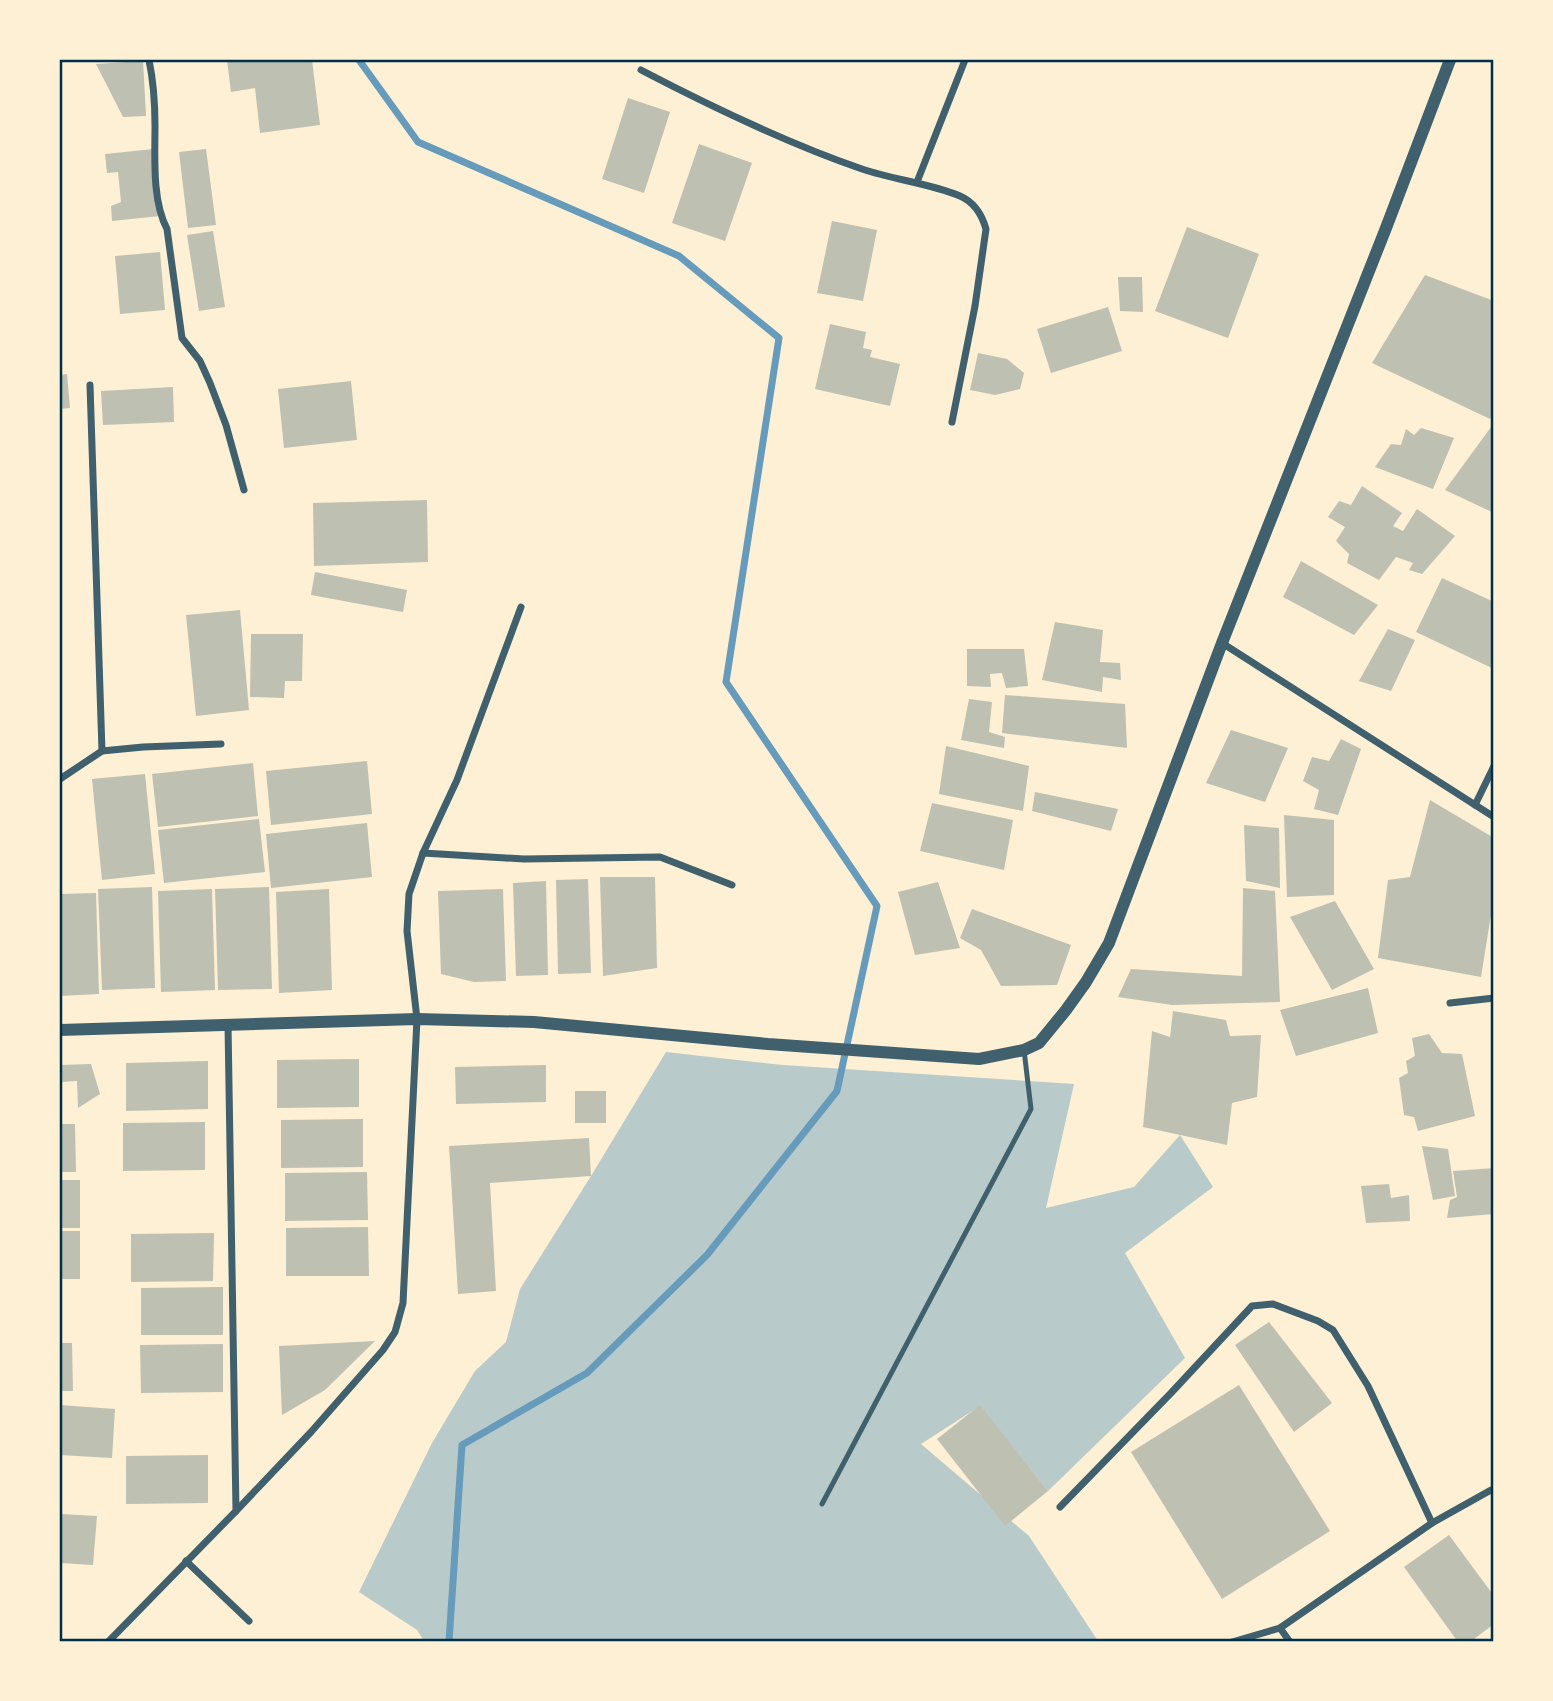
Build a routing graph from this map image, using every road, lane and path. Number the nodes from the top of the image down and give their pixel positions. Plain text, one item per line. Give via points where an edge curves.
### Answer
1 (149, 60) edge
2 (965, 60) edge
3 (1450, 60) edge
4 (641, 70) dead end
5 (917, 182) junction
6 (90, 386) dead end
7 (952, 422) dead end
8 (244, 490) dead end
9 (521, 607) dead end
10 (1222, 643) junction
11 (221, 744) dead end
12 (102, 751) junction
13 (1493, 766) edge
14 (60, 779) edge
15 (1475, 805) junction
16 (1493, 817) edge
17 (423, 853) junction
18 (732, 885) dead end
19 (1493, 998) edge
20 (1450, 1003) dead end
21 (417, 1019) junction
22 (228, 1025) junction
23 (60, 1030) edge
24 (1024, 1050) junction
25 (1493, 1490) edge
26 (822, 1504) dead end
27 (1060, 1507) dead end
28 (236, 1511) junction
29 (1432, 1523) junction
30 (186, 1561) junction
31 (249, 1621) dead end
32 (1280, 1628) junction
33 (108, 1642) edge
34 (1232, 1642) edge
35 (1290, 1642) edge

1 - 8 street via 160,216 167,229 182,338 211,383
2 - 5 street
3 - 10 street
4 - 5 street via 710,106 831,158
5 - 7 street via 963,197 983,218 986,229
6 - 12 street
9 - 17 street via 457,780
10 - 15 street
10 - 24 street via 1109,943 1066,1010 1039,1043
11 - 12 street
12 - 14 street
13 - 15 street
15 - 16 street
17 - 18 street via 524,859 660,857
17 - 21 street via 409,894 407,931
19 - 20 street
21 - 22 street
21 - 24 street via 534,1022 979,1059
21 - 28 street via 403,1303 395,1332 312,1432
22 - 23 street
22 - 28 street
24 - 26 lane via 1031,1109
25 - 29 street
27 - 29 street via 1252,1306 1273,1304 1333,1330 1368,1386
28 - 30 street
29 - 32 street
30 - 31 street
30 - 33 street
32 - 34 street
32 - 35 street

